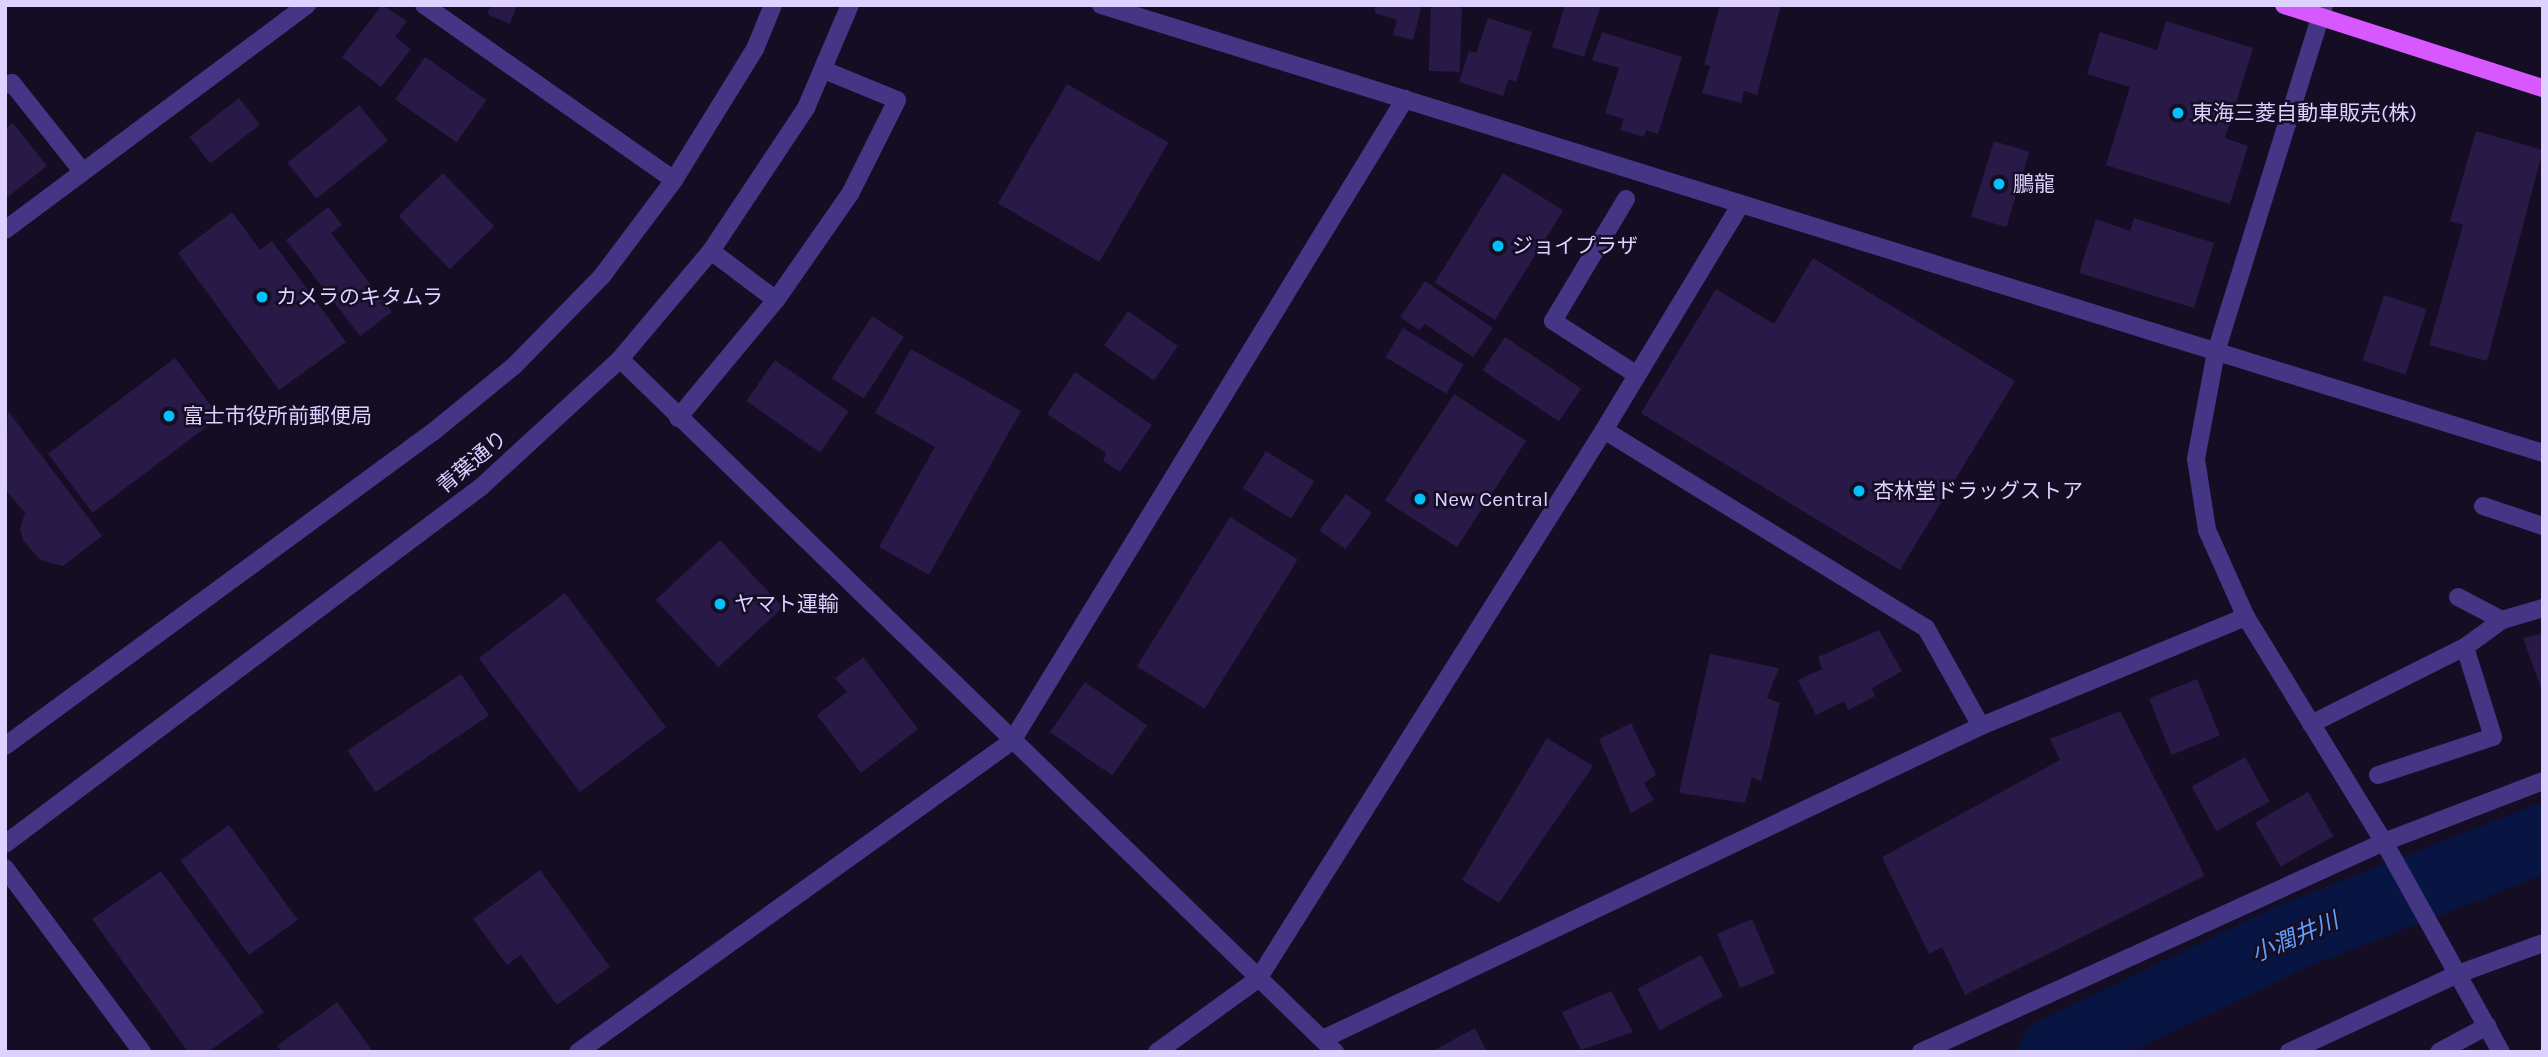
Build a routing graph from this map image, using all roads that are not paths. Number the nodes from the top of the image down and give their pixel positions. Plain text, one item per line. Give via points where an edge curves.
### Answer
1 (307, 5) edge
2 (424, 5) edge
3 (773, 5) edge
4 (850, 5) edge
5 (1101, 5) edge
6 (2284, 5) edge
7 (2322, 10) edge
8 (824, 70) junction
9 (5, 85) edge
10 (2543, 88) edge
11 (1405, 99) junction
12 (82, 171) junction
13 (674, 180) junction
14 (1626, 199) dead end
15 (1740, 205) junction
16 (5, 230) edge
17 (711, 251) junction
18 (776, 300) junction
19 (2216, 352) junction
20 (620, 359) junction
21 (1637, 374) junction
22 (678, 418) junction
23 (1604, 430) junction
24 (2543, 453) edge
25 (2483, 506) dead end
26 (2543, 526) edge
27 (2458, 597) dead end
28 (2543, 608) edge
29 (2246, 617) junction
30 (2502, 620) junction
31 (2465, 647) junction
32 (2311, 724) junction
33 (1981, 726) junction
34 (1012, 741) junction
35 (5, 746) edge
36 (2378, 775) dead end
37 (2543, 781) edge
38 (2384, 842) junction
39 (5, 844) edge
40 (5, 868) edge
41 (2543, 943) edge
42 (2458, 974) junction
43 (1258, 979) junction
44 (2487, 1026) junction
45 (1329, 1045) edge
46 (142, 1052) edge
47 (578, 1052) edge
48 (1157, 1052) edge
49 (1921, 1052) edge
50 (2289, 1052) edge
51 (2439, 1052) edge
52 (2501, 1052) edge

1 - 12 street
2 - 13 street
3 - 13 street via 755,49
4 - 8 street, 青葉通り
5 - 11 street
6 - 7 main road
7 - 10 main road
7 - 19 street
8 - 17 street, 青葉通り via 806,108
8 - 18 street via 897,100 850,194
9 - 12 street via 12,83
11 - 15 street
11 - 34 street
12 - 16 street
13 - 35 street via 602,276 514,366 433,432
14 - 21 street via 1553,321
15 - 19 street
15 - 21 street
17 - 18 street
17 - 20 street, 青葉通り
18 - 22 street
19 - 24 street
19 - 29 street via 2196,459 2207,530
20 - 22 street
20 - 39 street, 青葉通り via 481,487
21 - 23 street
22 - 34 street
23 - 33 street via 1926,628
23 - 43 street
25 - 26 street
27 - 30 street
28 - 30 street
29 - 32 street
29 - 33 street
30 - 31 street
31 - 32 street
31 - 36 street via 2493,737
32 - 38 street
33 - 45 street
34 - 43 street
34 - 47 street
37 - 38 street
38 - 42 street
38 - 49 street
40 - 46 street
41 - 42 street
42 - 44 street
42 - 50 street
43 - 45 street
43 - 48 street
44 - 51 street
44 - 52 street

